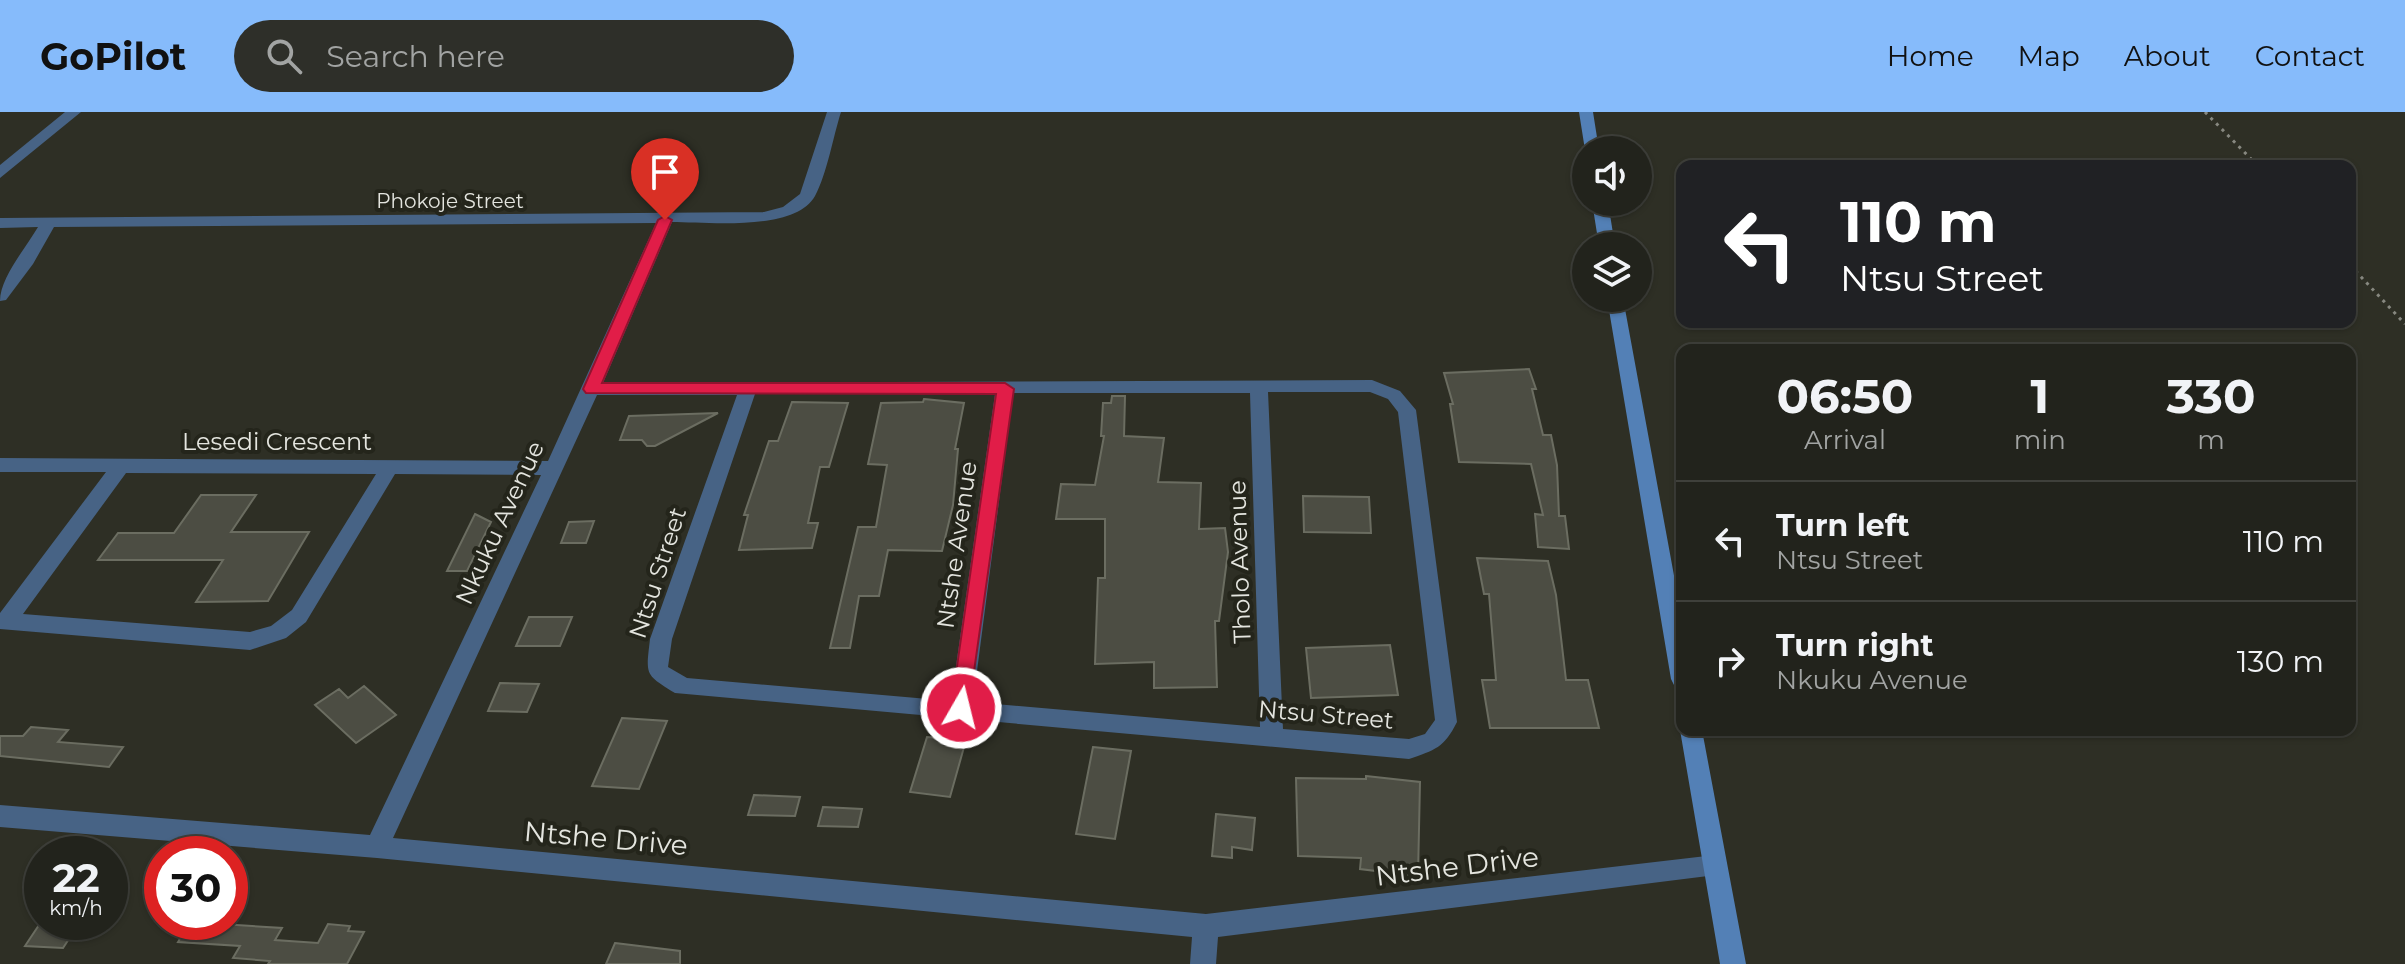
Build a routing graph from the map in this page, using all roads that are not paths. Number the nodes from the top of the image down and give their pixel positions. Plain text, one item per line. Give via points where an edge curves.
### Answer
1 (74, 112) edge
2 (834, 112) edge
3 (1586, 112) edge
4 (1590, 136) edge
5 (6, 162) edge
6 (0, 173) edge
7 (665, 220) junction
8 (0, 223) edge
9 (48, 223) junction
10 (0, 296) edge
11 (1617, 312) edge
12 (1259, 386) junction
13 (748, 388) junction
14 (591, 389) junction
15 (1005, 389) junction
16 (0, 465) edge
17 (120, 467) junction
18 (389, 468) junction
19 (554, 468) junction
20 (3, 621) edge
21 (1676, 645) edge
22 (961, 708) junction
23 (1272, 736) junction
24 (1692, 736) edge
25 (0, 816) edge
26 (377, 847) junction
27 (1715, 866) junction
28 (1206, 926) junction
29 (1203, 964) edge
30 (1733, 964) edge

1 - 5 street
2 - 7 street, Phokoje Street via 807,196 789,210 765,217
3 - 4 street
5 - 6 street
7 - 9 street, Phokoje Street
7 - 14 street, Nkuku Avenue
8 - 9 street, Phokoje Street
9 - 10 street
11 - 21 street
12 - 15 street, Ntsu Street
12 - 23 street, Tholo Avenue
12 - 23 street, Ntsu Street via 1372,386 1394,395 1407,410 1446,722 1433,741 1409,749
13 - 14 street, Ntsu Street
13 - 15 street, Ntsu Street
13 - 22 street, Ntsu Street via 661,639 657,671 683,687
14 - 19 street, Nkuku Avenue
15 - 22 street, Ntshe Avenue
16 - 17 street, Lesedi Crescent
17 - 18 street, Lesedi Crescent
17 - 20 street
18 - 19 street, Lesedi Crescent
18 - 20 street via 299,616 278,632 250,641
19 - 26 street, Nkuku Avenue
22 - 23 street, Ntsu Street
24 - 27 street
25 - 26 street, Ntshe Drive
26 - 28 street, Ntshe Drive
27 - 28 street, Ntshe Drive
27 - 30 street
28 - 29 street

